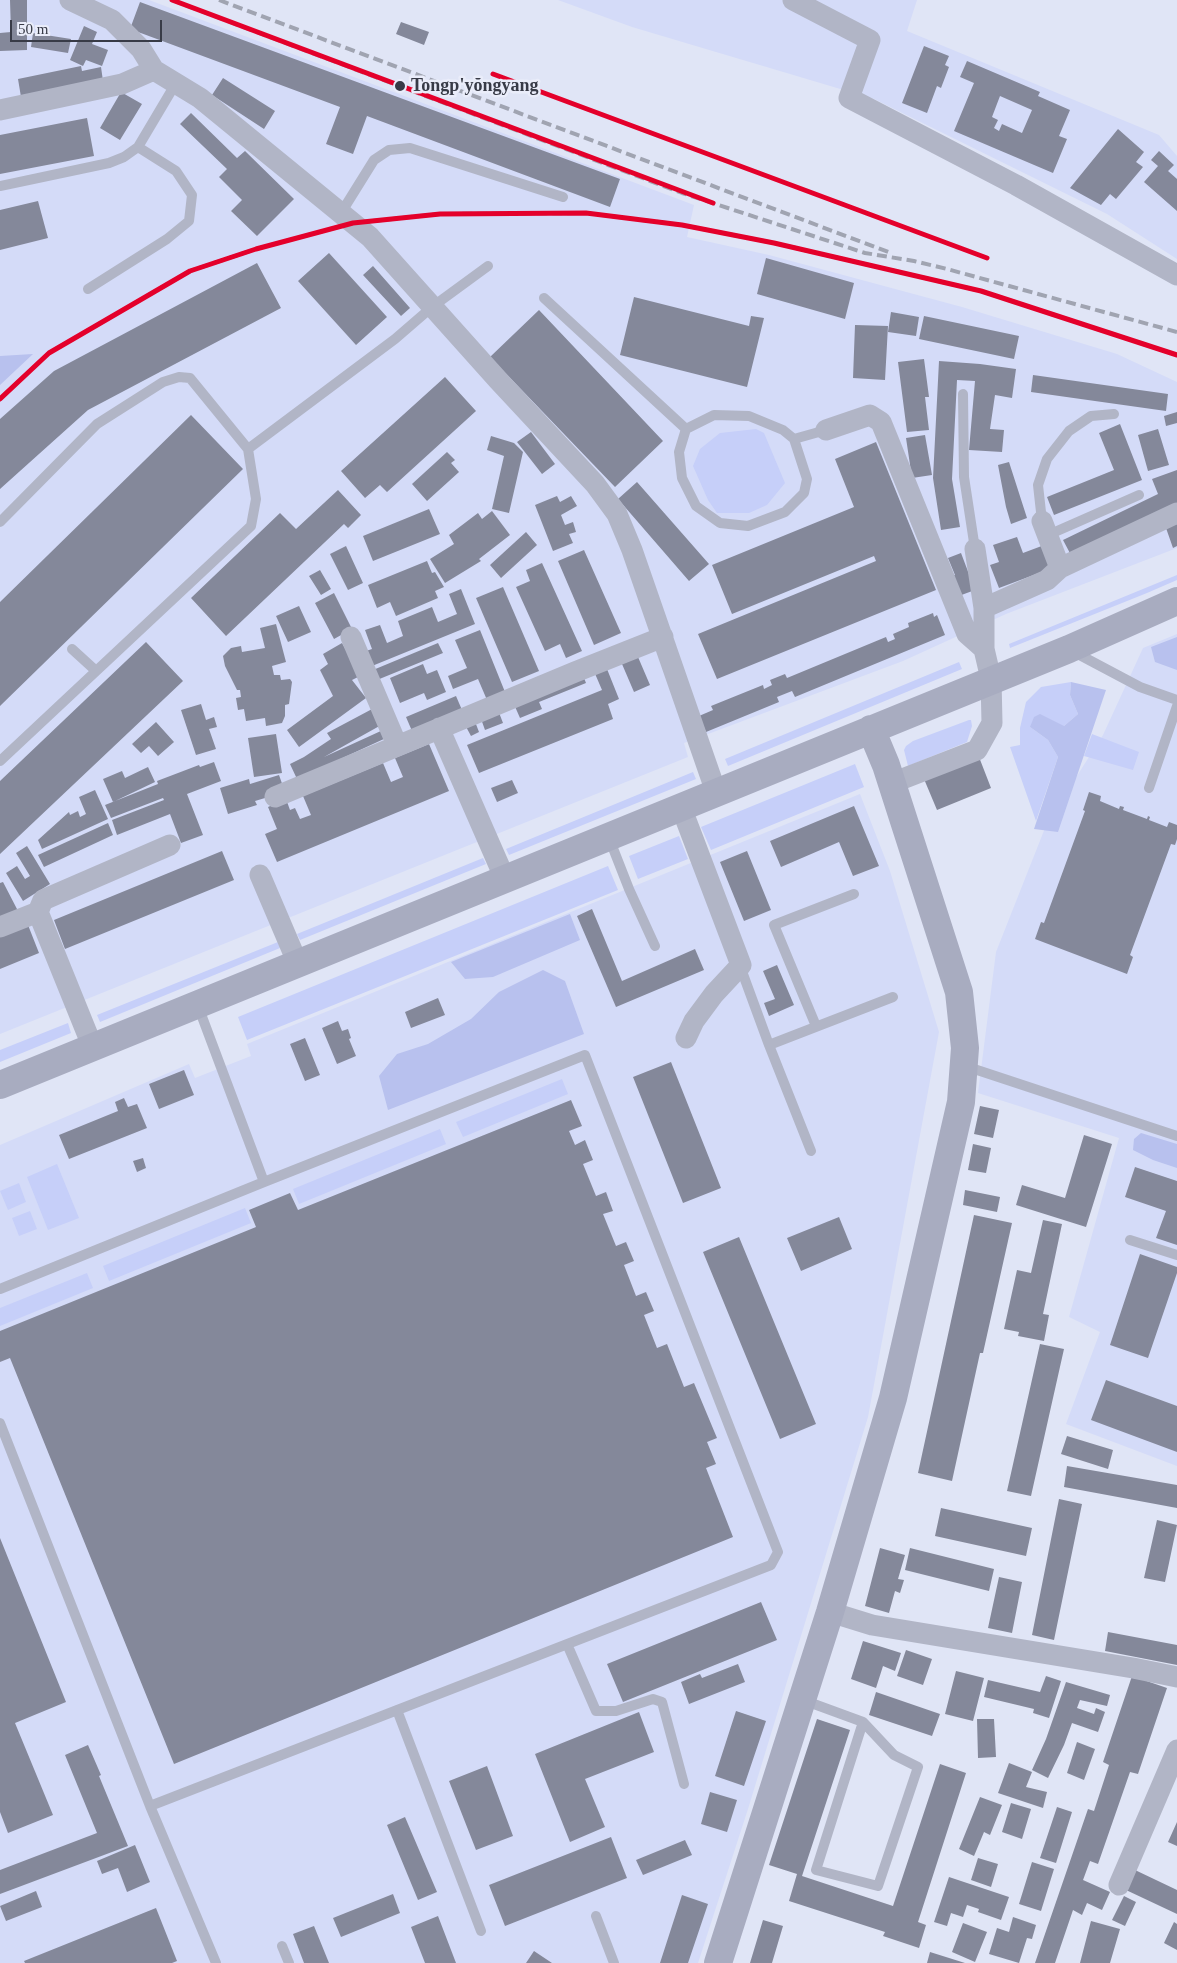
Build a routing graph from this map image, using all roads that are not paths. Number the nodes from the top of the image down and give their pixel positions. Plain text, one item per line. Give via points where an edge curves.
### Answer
1 (70, 0) edge
2 (793, 0) edge
3 (154, 70) junction
4 (176, 83) junction
5 (0, 110) edge
6 (138, 146) junction
7 (0, 186) edge
8 (564, 197) dead end
9 (341, 213) junction
10 (488, 266) dead end
11 (1177, 275) edge
12 (88, 290) dead end
13 (544, 298) dead end
14 (432, 307) junction
15 (963, 394) dead end
16 (1114, 414) dead end
17 (686, 430) junction
18 (826, 430) joint
19 (794, 439) junction
20 (248, 449) junction
21 (1139, 495) dead end
22 (1177, 513) edge
23 (0, 522) edge
24 (1045, 528) junction
25 (975, 549) joint
26 (1060, 568) junction
27 (1177, 600) edge
28 (984, 608) junction
29 (351, 637) dead end
30 (663, 637) junction
31 (72, 649) dead end
32 (984, 649) junction
33 (1069, 649) junction
34 (95, 670) junction
35 (991, 679) junction
36 (1177, 700) edge
37 (1177, 706) edge
38 (439, 728) junction
39 (871, 729) junction
40 (397, 745) junction
41 (0, 761) edge
42 (892, 783) junction
43 (1149, 788) dead end
44 (716, 792) junction
45 (276, 797) dead end
46 (681, 807) junction
47 (609, 837) junction
48 (170, 844) dead end
49 (260, 875) dead end
50 (505, 879) junction
51 (854, 894) dead end
52 (38, 912) junction
53 (0, 927) edge
54 (655, 946) dead end
55 (298, 964) junction
56 (740, 966) junction
57 (893, 997) dead end
58 (197, 1005) junction
59 (816, 1026) junction
60 (686, 1038) dead end
61 (769, 1045) junction
62 (93, 1048) junction
63 (964, 1065) junction
64 (0, 1086) edge
65 (1177, 1136) edge
66 (811, 1151) dead end
67 (264, 1182) junction
68 (1130, 1240) dead end
69 (1177, 1255) edge
70 (0, 1289) edge
71 (0, 1423) edge
72 (830, 1612) junction
73 (567, 1644) junction
74 (1177, 1677) edge
75 (802, 1700) junction
76 (397, 1710) junction
77 (863, 1722) junction
78 (1177, 1750) edge
79 (684, 1784) dead end
80 (150, 1806) junction
81 (1119, 1885) dead end
82 (596, 1916) dead end
83 (481, 1931) dead end
84 (282, 1946) dead end
85 (216, 1963) edge
86 (289, 1963) edge
87 (614, 1963) edge
88 (718, 1963) edge

1 - 3 street via 112,20 141,49
2 - 11 street via 870,40 849,98 1016,185
3 - 4 street
3 - 5 street via 122,84
4 - 6 lane
4 - 9 street via 200,98
6 - 7 lane via 109,163
6 - 12 lane via 176,170 192,195 189,221
8 - 9 lane via 410,148 389,150 374,160
9 - 14 street via 370,237
10 - 14 lane
13 - 17 lane
14 - 20 lane via 395,339
14 - 30 street via 596,484 617,514
15 - 25 lane via 964,477
16 - 24 lane via 1091,416 1069,431 1047,459 1038,485
17 - 19 lane via 714,415 749,416 783,430
17 - 19 lane via 678,452 682,478 696,506 720,523 748,526 785,512 804,493 807,479
18 - 19 lane
18 - 32 street via 870,415 881,422 967,634
20 - 23 lane via 190,378 179,377 164,382 97,424
20 - 34 lane via 256,499 251,526
21 - 24 lane
22 - 26 street
24 - 26 street
25 - 28 street
26 - 28 street via 1047,580
27 - 33 main road
28 - 32 street
29 - 40 street
30 - 38 street
30 - 44 street
31 - 34 lane
32 - 35 street
33 - 35 main road
33 - 36 lane via 1140,687
34 - 41 lane
35 - 39 main road
35 - 42 street via 992,723 977,750
37 - 43 lane
38 - 40 street
38 - 50 street
39 - 42 main road
39 - 44 main road
40 - 45 street
42 - 63 main road via 959,992
44 - 46 main road
46 - 47 main road
46 - 56 street
47 - 50 main road
47 - 54 lane
48 - 52 street via 42,900
49 - 55 street
50 - 55 main road
51 - 59 lane via 774,925
52 - 53 street
52 - 62 street
55 - 58 main road
56 - 60 street via 699,1015
56 - 61 lane
57 - 59 lane
58 - 62 main road
58 - 67 lane
59 - 61 lane
61 - 66 lane
62 - 64 main road
63 - 65 lane
63 - 72 main road via 961,1102 893,1398
67 - 70 lane
67 - 73 lane via 585,1055 778,1552 771,1565
68 - 69 lane
71 - 80 lane
72 - 74 street via 872,1625
72 - 75 main road
73 - 76 lane
73 - 79 lane via 596,1711 616,1711 653,1699 662,1702
75 - 77 lane
75 - 88 main road
76 - 80 lane
76 - 83 lane
77 - 77 lane via 816,1870 878,1886 918,1767 894,1755
78 - 81 street
80 - 85 lane
82 - 87 lane
84 - 86 lane

